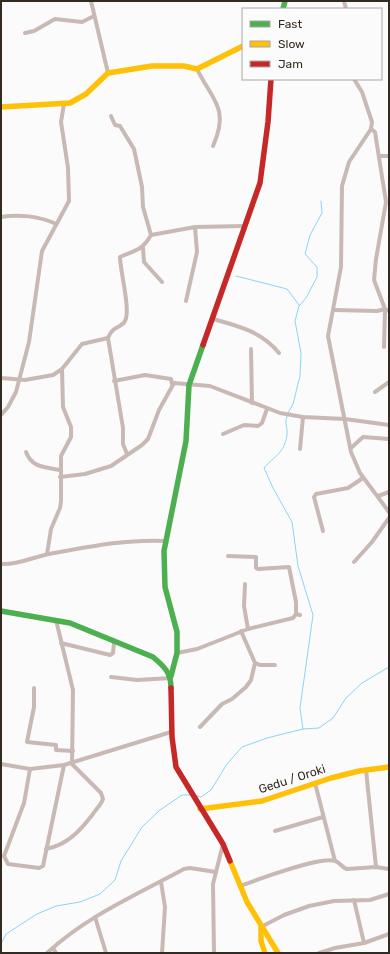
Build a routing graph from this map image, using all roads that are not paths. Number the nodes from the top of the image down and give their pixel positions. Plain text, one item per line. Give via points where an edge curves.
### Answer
1 (91, 1) edge
2 (94, 16) junction
3 (25, 33) dead end
4 (242, 46) edge
5 (197, 69) junction
6 (108, 74) junction
7 (271, 80) edge
8 (355, 80) edge
9 (64, 104) junction
10 (1, 107) edge
11 (111, 116) dead end
12 (371, 129) junction
13 (213, 146) dead end
14 (379, 156) junction
15 (389, 156) edge
16 (1, 217) edge
17 (56, 224) junction
18 (245, 226) junction
19 (195, 227) junction
20 (151, 235) junction
21 (142, 248) junction
22 (162, 282) dead end
23 (186, 301) dead end
24 (334, 310) junction
25 (387, 310) edge
26 (213, 319) junction
27 (108, 338) junction
28 (384, 347) dead end
29 (250, 349) dead end
30 (279, 353) dead end
31 (62, 369) junction
32 (1, 378) edge
33 (20, 380) junction
34 (114, 381) junction
35 (389, 382) edge
36 (172, 384) junction
37 (189, 384) junction
38 (375, 392) dead end
39 (252, 403) junction
40 (267, 409) junction
41 (1, 415) edge
42 (303, 417) junction
43 (345, 419) junction
44 (389, 425) edge
45 (223, 434) dead end
46 (389, 439) edge
47 (351, 448) junction
48 (300, 449) dead end
49 (26, 452) dead end
50 (127, 454) junction
51 (60, 470) junction
52 (60, 477) junction
53 (363, 478) junction
54 (389, 492) edge
55 (378, 496) junction
56 (389, 512) edge
57 (389, 518) edge
58 (323, 531) dead end
59 (165, 541) junction
60 (47, 554) junction
61 (228, 556) dead end
62 (354, 562) dead end
63 (1, 564) edge
64 (245, 584) dead end
65 (1, 611) edge
66 (56, 620) junction
67 (248, 629) junction
68 (241, 631) junction
69 (61, 643) junction
70 (114, 643) junction
71 (177, 654) junction
72 (255, 663) junction
73 (275, 665) dead end
74 (171, 677) junction
75 (110, 678) dead end
76 (34, 688) dead end
77 (200, 727) dead end
78 (171, 732) junction
79 (73, 751) junction
80 (1, 764) edge
81 (72, 764) junction
82 (64, 765) junction
83 (389, 767) edge
84 (30, 769) junction
85 (366, 770) junction
86 (316, 783) junction
87 (200, 809) junction
88 (323, 817) junction
89 (275, 831) dead end
90 (223, 844) junction
91 (46, 848) junction
92 (3, 860) edge
93 (335, 861) junction
94 (376, 867) junction
95 (389, 869) edge
96 (216, 872) junction
97 (160, 882) junction
98 (240, 886) junction
99 (389, 894) edge
100 (354, 900) junction
101 (95, 917) junction
102 (261, 928) junction
103 (389, 934) edge
104 (364, 943) junction
105 (53, 948) junction
106 (335, 948) junction
107 (47, 953) edge
108 (56, 953) edge
109 (106, 953) edge
110 (162, 953) edge
111 (214, 953) edge
112 (265, 953) edge
113 (278, 953) edge
114 (319, 953) edge
115 (337, 953) edge

1 - 2 street
2 - 3 street via 82,22 55,19
2 - 6 street
4 - 5 street
5 - 6 street via 184,66 152,66
5 - 13 street via 219,107 220,124
6 - 9 street via 86,94
7 - 18 street via 264,163
8 - 12 street via 372,118
9 - 10 street
9 - 17 street via 61,122 68,168 69,201
11 - 20 street via 134,149 142,187 143,207
12 - 14 street via 375,132
12 - 24 street via 349,162 342,186 341,267
14 - 15 street
14 - 25 street via 386,207 377,249 374,280
16 - 17 street via 46,219
17 - 33 street via 42,251 32,330
18 - 19 street
18 - 26 street
19 - 20 street
19 - 23 street via 197,252
20 - 21 street
21 - 22 street via 144,262
21 - 27 street via 120,257 126,318 112,330
24 - 25 street
24 - 43 street via 328,336
25 - 28 street
26 - 30 street via 247,329 266,339
26 - 37 street
27 - 31 street via 82,344
27 - 34 street
29 - 39 street
31 - 33 street via 53,376
31 - 51 street via 63,407 72,432 61,456
32 - 33 street
33 - 41 street via 10,404
34 - 36 street via 145,375 171,379
34 - 50 street
35 - 38 street
36 - 37 street
36 - 50 street via 158,410 148,439
37 - 39 street via 210,386
37 - 59 street via 186,441
39 - 40 street
40 - 42 street
40 - 45 street via 262,423 258,426 244,425
42 - 43 street
42 - 48 street
43 - 44 street
43 - 47 street
46 - 47 street via 363,437
47 - 53 street
49 - 51 street via 36,466
50 - 52 street via 111,466 86,474
51 - 52 street
52 - 60 street via 60,508 51,528
53 - 55 street
53 - 58 street via 348,488 316,494 314,497
54 - 55 street
55 - 56 street
57 - 62 street
59 - 60 street via 130,541
59 - 71 street via 165,587 177,632
60 - 63 street
61 - 67 street via 256,557 258,570 289,567 298,615
64 - 67 street via 244,606
65 - 66 street
66 - 69 street
66 - 70 street via 82,628
67 - 68 street
68 - 71 street via 203,647
68 - 72 street
69 - 70 street via 110,655 113,653
69 - 79 street via 73,690
70 - 74 street via 153,657 164,666
71 - 74 street
72 - 73 street
72 - 77 street via 251,680 246,687 222,704
74 - 75 street via 137,680
74 - 78 street
76 - 79 street via 34,707 27,742 56,745 56,750
78 - 81 street
78 - 87 street via 176,767
79 - 81 street
80 - 84 street
81 - 82 street
81 - 91 street via 101,793 102,802 71,838 58,846
82 - 84 street
82 - 91 street
83 - 85 street, Gedu / Oroki
84 - 92 street via 24,804
85 - 86 street, Gedu / Oroki
85 - 94 street
86 - 87 street, Gedu / Oroki via 262,801
86 - 88 street
87 - 90 street
88 - 89 street
88 - 93 street
90 - 96 street
90 - 98 street
91 - 92 street via 41,867 8,864
93 - 94 street via 347,869
93 - 98 street via 326,860 290,869
94 - 95 street
96 - 97 street via 187,868
96 - 111 street
97 - 101 street
97 - 110 street via 165,907
98 - 102 street
99 - 100 street via 370,900
100 - 102 street via 309,906 284,915
100 - 104 street
101 - 105 street via 75,929
101 - 109 street
102 - 112 street via 261,941
102 - 113 street
103 - 104 street
104 - 106 street
105 - 107 street
105 - 108 street
106 - 114 street
106 - 115 street

